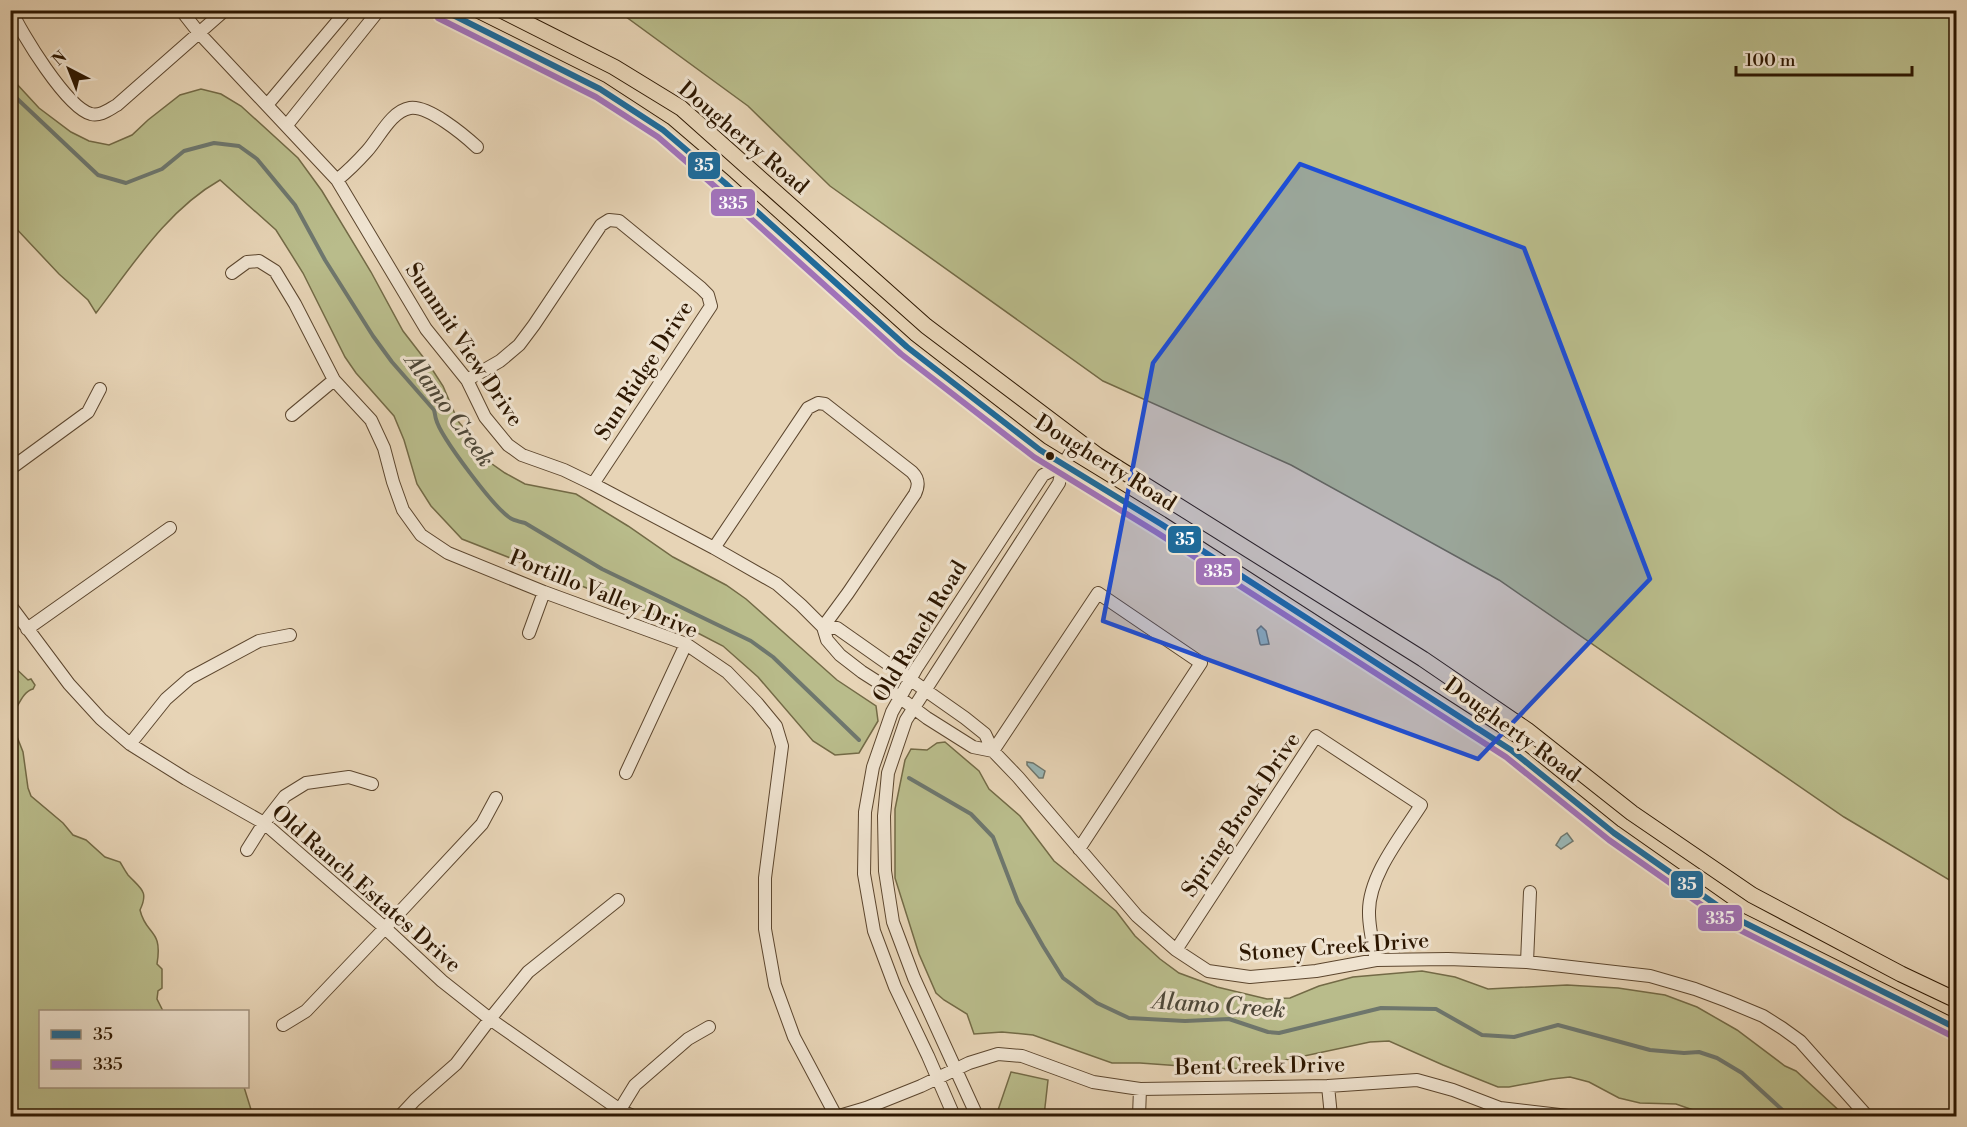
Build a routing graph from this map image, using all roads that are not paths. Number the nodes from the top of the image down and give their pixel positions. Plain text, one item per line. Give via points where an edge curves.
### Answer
1 (11, 10) edge
2 (181, 10) edge
3 (225, 10) edge
4 (347, 10) edge
5 (379, 10) edge
6 (442, 10) edge
7 (501, 10) edge
8 (200, 33) junction
9 (267, 105) junction
10 (287, 125) junction
11 (477, 147) dead end
12 (337, 180) junction
13 (232, 273) dead end
14 (334, 380) junction
15 (467, 380) junction
16 (100, 389) dead end
17 (292, 415) dead end
18 (1078, 441) junction
19 (1063, 465) junction
20 (10, 468) edge
21 (593, 484) junction
22 (170, 528) dead end
23 (714, 548) junction
24 (544, 592) junction
25 (10, 604) edge
26 (823, 627) junction
27 (27, 629) junction
28 (530, 633) dead end
29 (290, 634) dead end
30 (686, 644) junction
31 (910, 681) junction
32 (924, 691) junction
33 (900, 698) junction
34 (914, 708) junction
35 (130, 744) junction
36 (993, 751) junction
37 (626, 773) dead end
38 (372, 784) dead end
39 (496, 798) dead end
40 (264, 823) junction
41 (1079, 849) junction
42 (247, 850) dead end
43 (1530, 892) dead end
44 (618, 900) dead end
45 (385, 928) junction
46 (1176, 950) junction
47 (1376, 960) junction
48 (1527, 962) junction
49 (1956, 1000) edge
50 (489, 1019) junction
51 (282, 1025) dead end
52 (709, 1027) dead end
53 (1956, 1028) edge
54 (955, 1069) junction
55 (937, 1078) junction
56 (1328, 1086) junction
57 (1140, 1089) junction
58 (1499, 1112) edge
59 (618, 1113) edge
60 (400, 1116) edge
61 (633, 1116) edge
62 (838, 1116) edge
63 (954, 1116) edge
64 (977, 1116) edge
65 (1139, 1116) edge
66 (1331, 1116) edge
67 (1568, 1116) edge
68 (1867, 1116) edge

1 - 8 street via 21,33 49,73 89,114 101,114 117,105
2 - 8 street, Summit View Drive
3 - 8 street
4 - 9 street
5 - 10 street
6 - 19 main road, Dougherty Road via 600,89 663,130 907,347
7 - 18 main road, Dougherty Road via 614,67 681,108 926,326
8 - 9 street, Summit View Drive
9 - 10 street, Summit View Drive
10 - 12 street, Summit View Drive
11 - 12 street via 421,108 411,108 396,115
12 - 15 street, Summit View Drive via 426,329
13 - 14 street, Portillo Valley Drive via 247,262 259,261 274,271
14 - 17 street
14 - 24 street, Portillo Valley Drive via 371,420 403,510 421,535 448,553
15 - 21 street, Summit View Drive via 485,417 508,445 522,455
15 - 21 street, Sun Ridge Drive via 519,345 601,225 609,220 619,221 700,288 711,306
16 - 20 street via 88,412
18 - 19 street, Old Ranch Road
18 - 49 main road, Dougherty Road via 1423,659 1527,730 1632,813 1752,895
19 - 31 street, Old Ranch Road via 1043,475
19 - 32 street, Old Ranch Road via 1059,483
19 - 53 main road, Dougherty Road via 1511,750 1614,833 1735,918
21 - 23 street, Summit View Drive
22 - 27 street
23 - 26 street, Summit View Drive via 777,584
23 - 26 street via 808,408 825,404 912,472 918,489
24 - 28 street
24 - 30 street, Portillo Valley Drive
25 - 27 street, Old Ranch Estates Drive
26 - 31 street, Summit View Drive via 837,628
26 - 33 street, Summit View Drive via 827,640 840,655
27 - 35 street, Old Ranch Estates Drive via 69,684
29 - 35 street via 259,641 190,678 166,699
30 - 37 street
30 - 62 street, Portillo Valley Drive via 728,672 776,726 782,746 765,878 765,928 775,985 794,1037
31 - 32 street, Summit View Drive
31 - 33 street, Old Ranch Road
32 - 34 street, Old Ranch Road
32 - 36 street, Stoney Creek Drive via 985,734
33 - 34 street, Summit View Drive
33 - 55 street, Old Ranch Road via 873,766 866,812 864,874 874,931 894,987
34 - 36 street, Stoney Creek Drive via 973,747
34 - 54 street, Old Ranch Road via 888,773 885,871 893,922
35 - 40 street, Old Ranch Estates Drive
36 - 41 street, Stoney Creek Drive
36 - 41 street via 1098,593 1201,663
38 - 40 street via 349,777 306,783 285,796
39 - 45 street via 482,824
40 - 42 street
40 - 45 street, Old Ranch Estates Drive
41 - 46 street, Stoney Creek Drive via 1137,916
43 - 48 street
44 - 50 street via 528,972
45 - 50 street, Old Ranch Estates Drive
45 - 51 street via 306,1011
46 - 47 street, Stoney Creek Drive via 1208,971 1250,977
46 - 47 street, Spring Brook Drive via 1316,736 1421,805 1386,859 1372,891 1368,913
47 - 48 street, Stoney Creek Drive
48 - 68 street, Stoney Creek Drive via 1650,976 1762,1016 1800,1041
50 - 59 street, Old Ranch Estates Drive
50 - 60 street via 456,1064
52 - 59 street via 688,1039 635,1085
54 - 55 street
54 - 57 street, Bent Creek Drive via 998,1054 1022,1056 1092,1082
54 - 64 street, Old Ranch Road
55 - 62 street
55 - 63 street, Old Ranch Road
56 - 57 street, Bent Creek Drive
56 - 58 street, Bent Creek Drive via 1417,1080 1453,1090
56 - 66 street
57 - 65 street
58 - 67 street, Bent Creek Drive
59 - 61 street, Old Ranch Estates Drive

